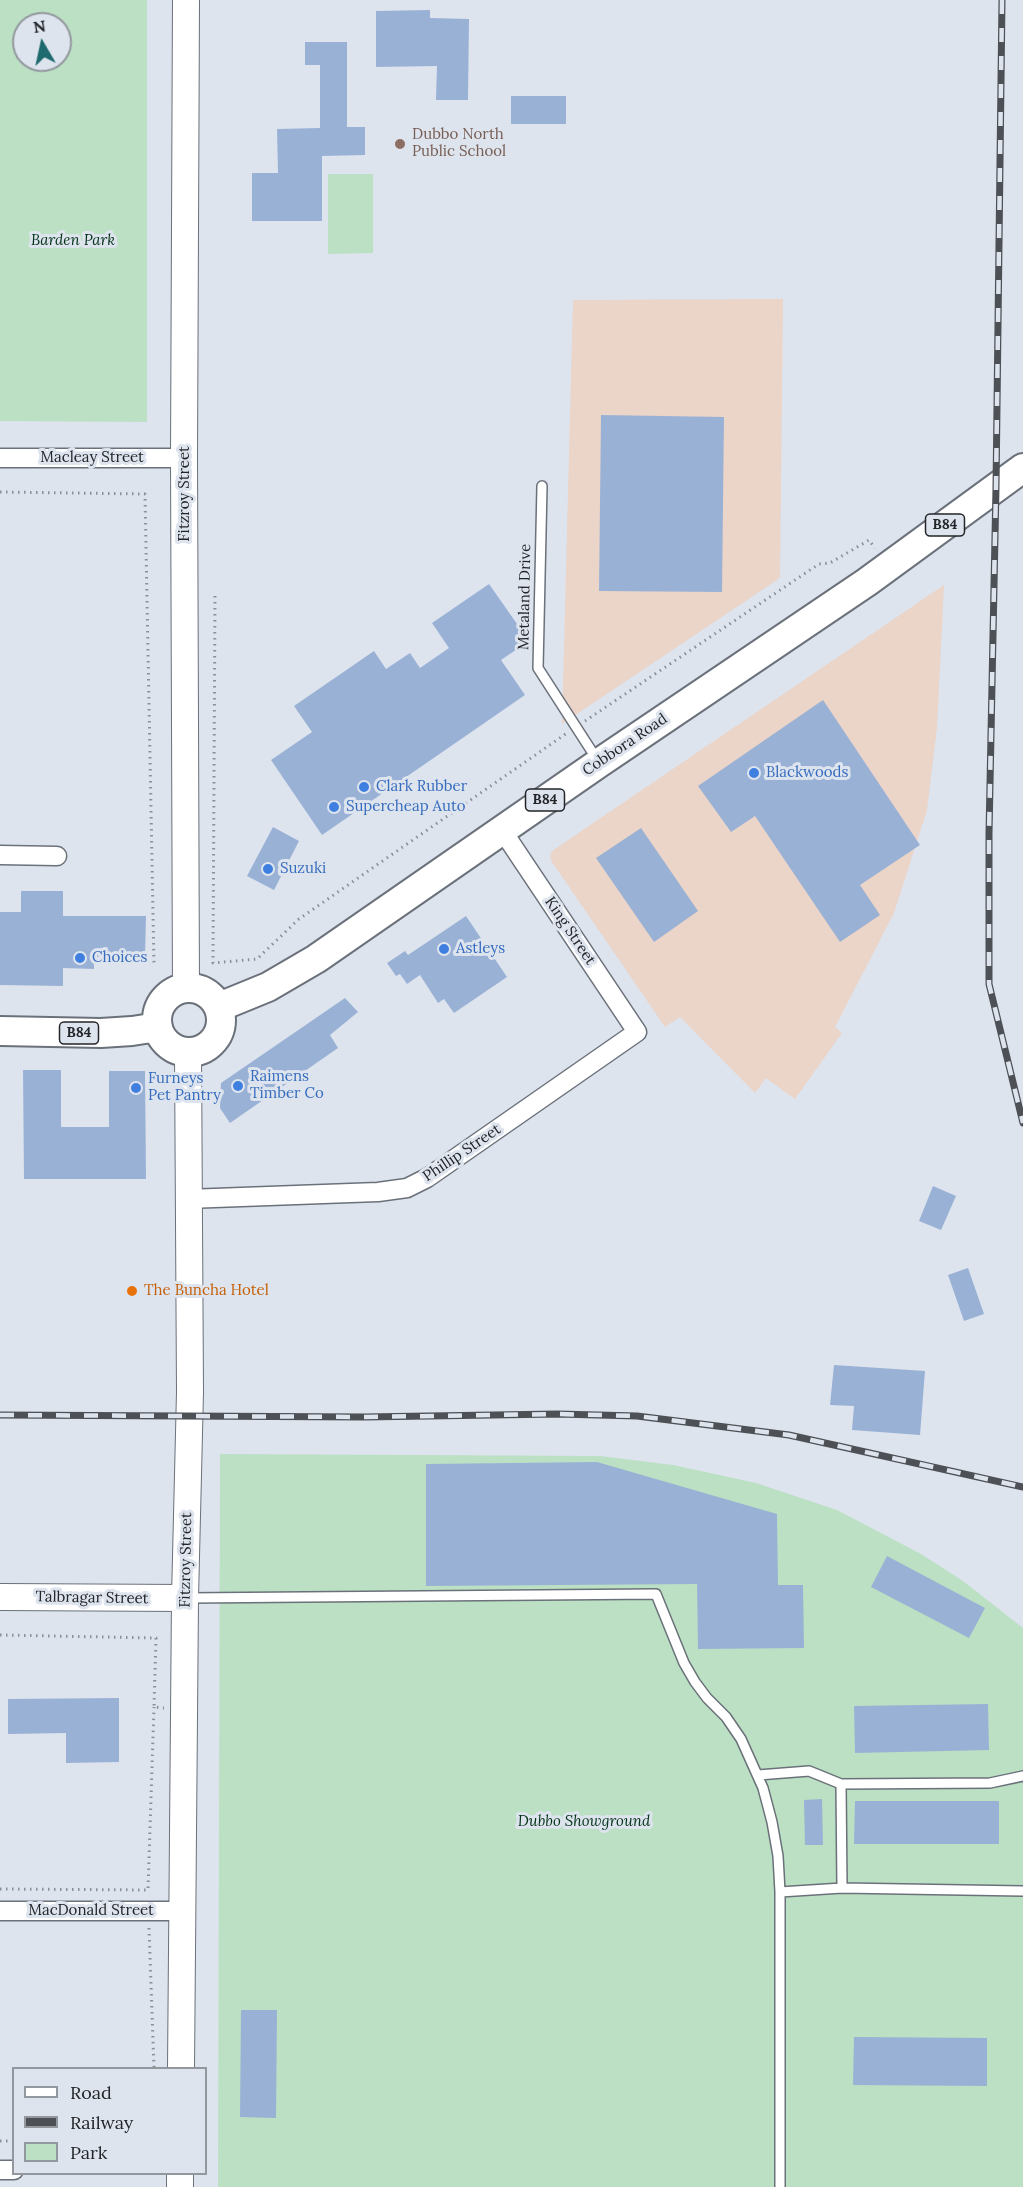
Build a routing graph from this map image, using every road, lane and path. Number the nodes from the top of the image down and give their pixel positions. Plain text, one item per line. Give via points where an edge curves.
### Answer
1 (186, 0) edge
2 (0, 458) edge
3 (184, 458) junction
4 (1023, 468) edge
5 (542, 486) dead end
6 (0, 492) edge
7 (889, 566) junction
8 (215, 596) dead end
9 (576, 727) junction
10 (599, 763) junction
11 (502, 830) junction
12 (0, 855) edge
13 (57, 856) dead end
14 (154, 966) dead end
15 (186, 988) junction
16 (219, 1007) junction
17 (158, 1027) junction
18 (0, 1031) edge
19 (637, 1032) joint
20 (188, 1052) junction
21 (187, 1199) junction
22 (0, 1597) edge
23 (185, 1598) junction
24 (0, 1635) edge
25 (154, 1707) junction
26 (184, 1710) junction
27 (758, 1775) junction
28 (1023, 1776) edge
29 (841, 1784) junction
30 (842, 1888) junction
31 (0, 1889) edge
32 (1023, 1891) edge
33 (780, 1892) junction
34 (0, 1911) edge
35 (149, 1911) junction
36 (182, 1911) junction
37 (154, 2067) edge
38 (181, 2067) edge
39 (780, 2187) edge

1 - 3 street, Fitzroy Street
2 - 3 street, Macleay Street
3 - 15 street, Fitzroy Street
4 - 7 main road, Cobbora Road / B84
5 - 9 lane, Metaland Drive via 538,668
6 - 14 path via 144,494
7 - 9 path via 869,540 830,563 819,564
7 - 10 main road, Cobbora Road / B84
8 - 9 path via 213,963 257,959 299,919
9 - 10 lane, Metaland Drive
10 - 11 main road, Cobbora Road / B84
11 - 16 main road, Cobbora Road / B84 via 308,964 268,987
11 - 19 street, King Street
12 - 13 street
15 - 16 main road via 205,993
15 - 17 main road via 164,1002
16 - 20 main road via 220,1029 216,1038 208,1046
17 - 18 main road, B84 via 101,1033
17 - 20 main road via 169,1044
19 - 21 street, Phillip Street via 427,1178 406,1188
20 - 21 street, Fitzroy Street
21 - 23 street, Fitzroy Street via 190,1392
22 - 23 street, Talbragar Street
23 - 26 street, Fitzroy Street
23 - 27 lane via 656,1594 684,1663 741,1739
24 - 25 path via 156,1638
25 - 26 path
25 - 31 path via 148,1890
26 - 36 street, Fitzroy Street
27 - 29 lane via 809,1771
27 - 33 lane via 772,1822
28 - 29 lane via 990,1784
29 - 30 lane
30 - 32 lane
30 - 33 lane
33 - 39 lane
34 - 35 street, MacDonald Street
35 - 36 street, MacDonald Street
35 - 37 path
36 - 38 street, Fitzroy Street

